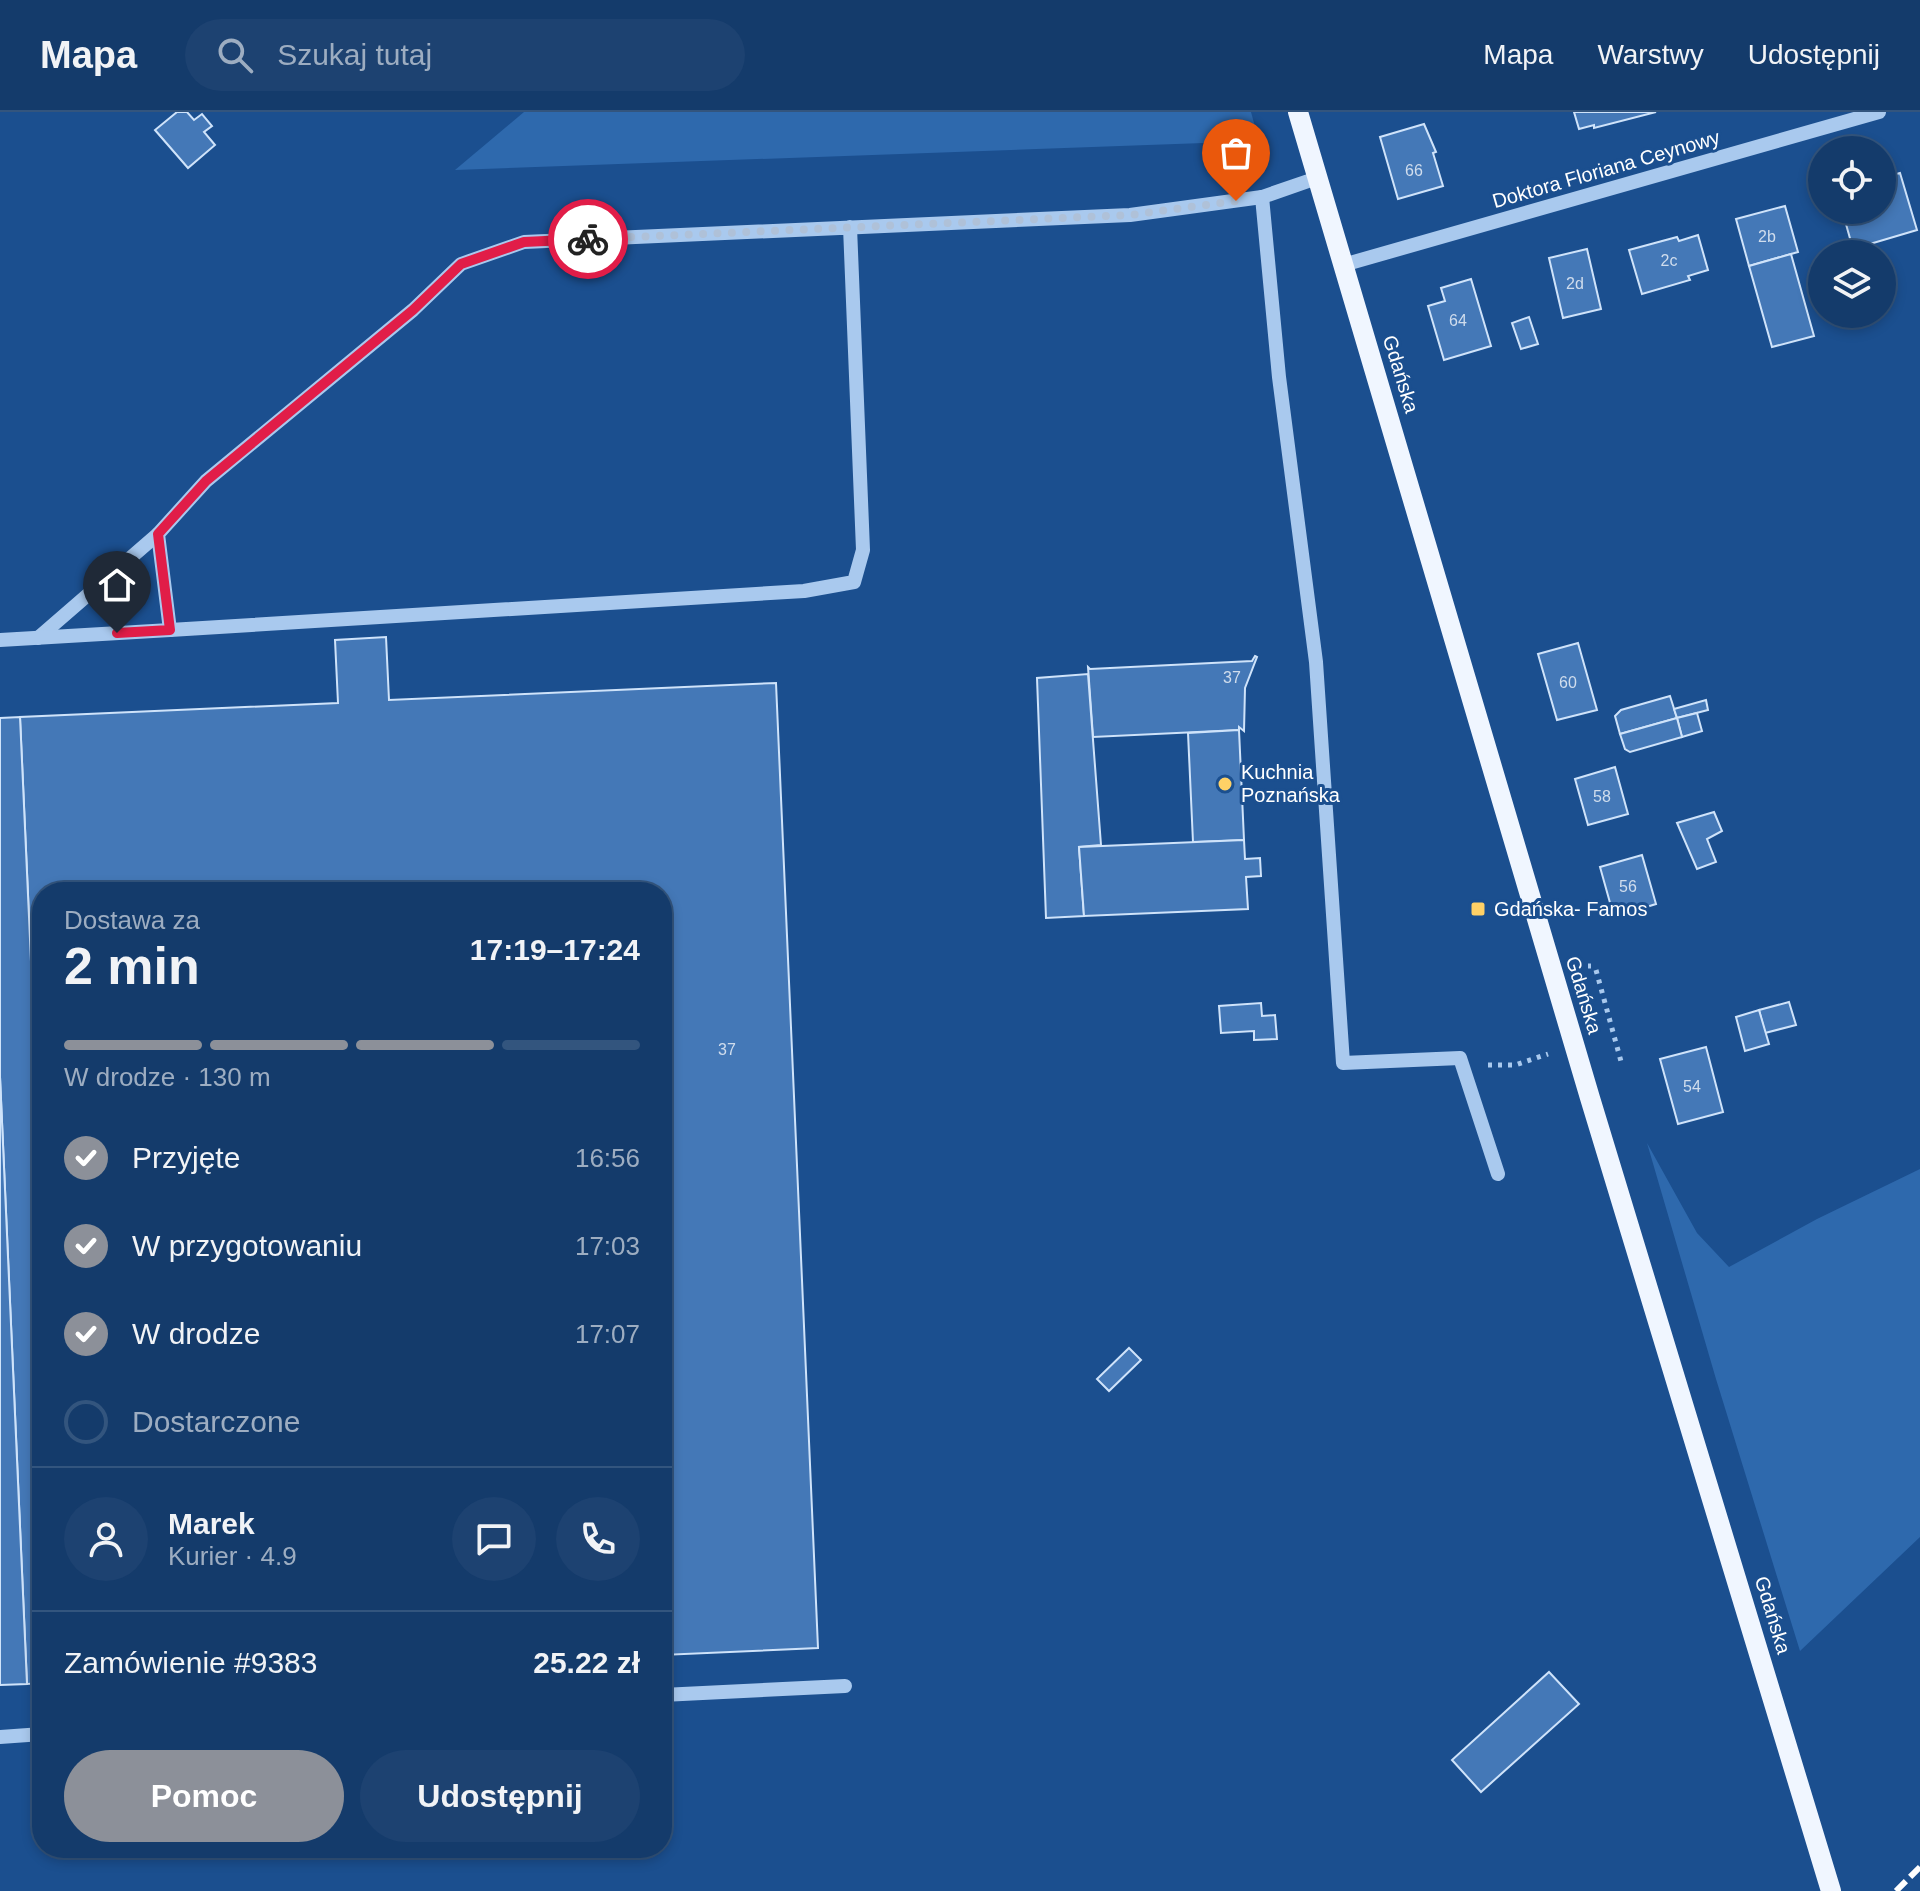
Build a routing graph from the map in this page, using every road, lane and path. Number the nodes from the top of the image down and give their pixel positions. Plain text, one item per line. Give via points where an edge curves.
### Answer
1 (1298, 112) edge
2 (1879, 112) edge
3 (1317, 178) junction
4 (1262, 197) junction
5 (850, 227) junction
6 (1343, 265) junction
7 (158, 534) junction
8 (170, 630) junction
9 (38, 638) junction
10 (0, 640) edge
11 (1592, 967) dead end
12 (1549, 1053) dead end
13 (1518, 1064) dead end
14 (1622, 1065) dead end
15 (1498, 1174) dead end
16 (845, 1686) dead end
17 (672, 1695) edge
18 (32, 1735) edge
19 (0, 1737) edge
20 (1831, 1891) edge

1 - 3 main road, Gdańska
2 - 6 street, Doktora Floriana Ceynowy
3 - 4 street
3 - 6 main road, Gdańska
4 - 5 street via 1130,215
4 - 15 street via 1316,662 1343,1063 1460,1058
5 - 7 street via 524,242 461,264 206,481
5 - 8 street via 863,550 854,582 804,591
6 - 20 main road, Gdańska
7 - 8 street
7 - 9 street
8 - 9 street
9 - 10 street
11 - 14 path
12 - 13 path
16 - 17 street
18 - 19 street

